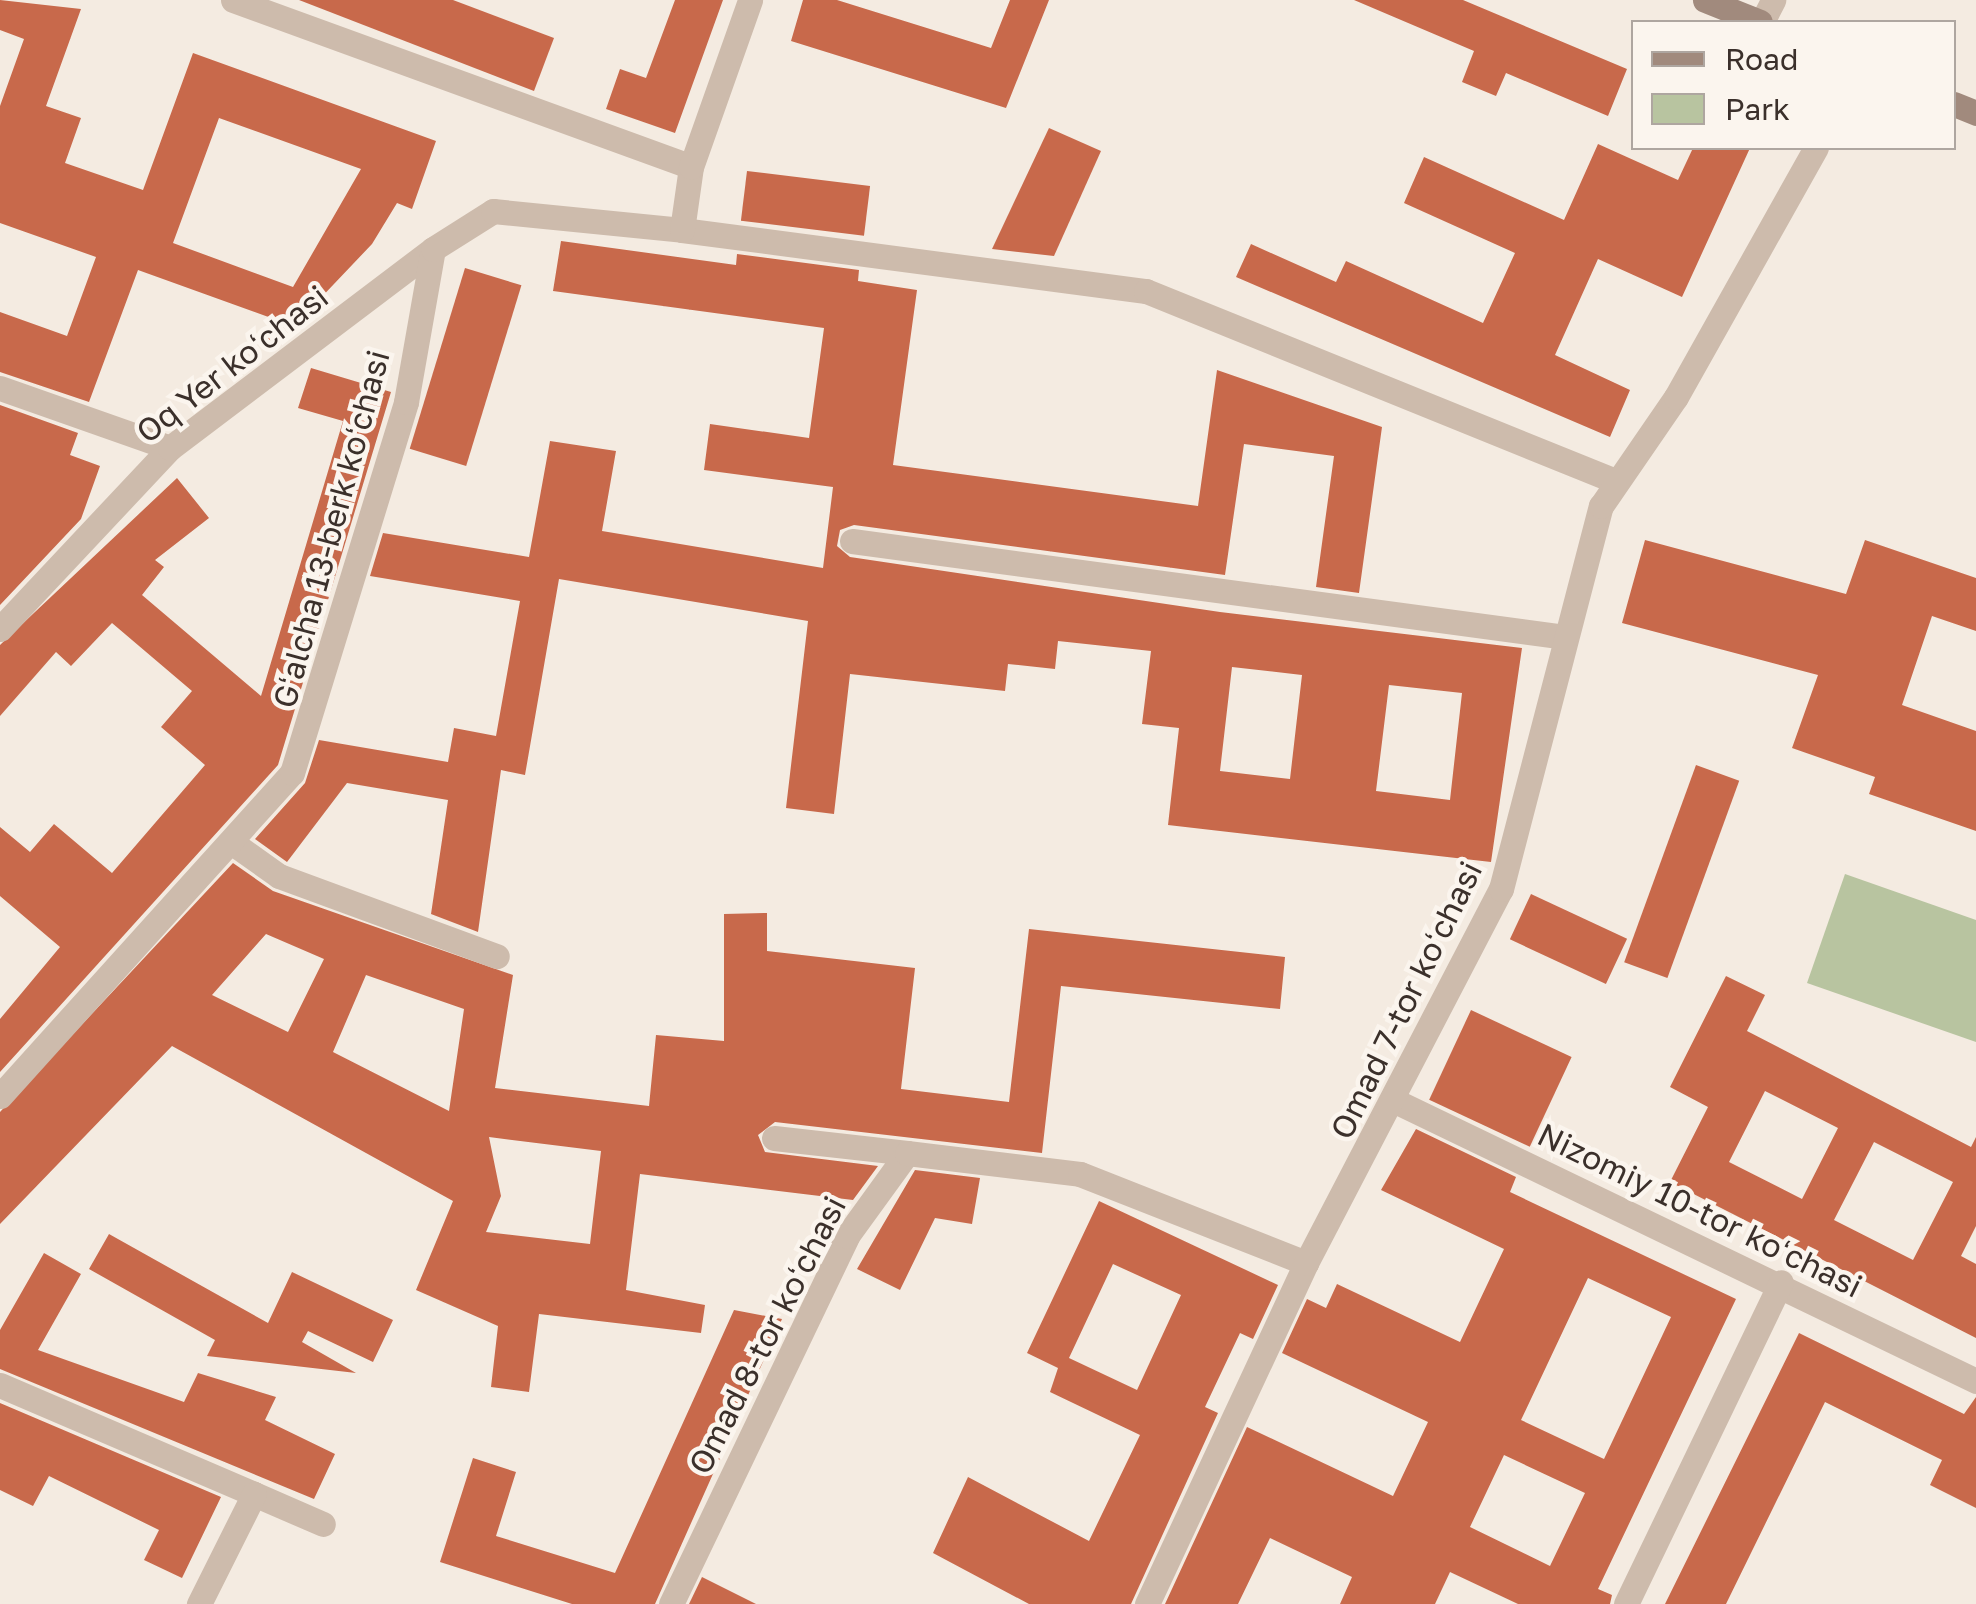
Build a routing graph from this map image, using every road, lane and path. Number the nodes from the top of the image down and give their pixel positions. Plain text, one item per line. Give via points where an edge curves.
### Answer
1 (233, 0) edge
2 (750, 0) edge
3 (1705, 0) edge
4 (1756, 20) edge
5 (1815, 150) edge
6 (691, 167) junction
7 (682, 230) junction
8 (433, 249) junction
9 (0, 388) edge
10 (170, 448) junction
11 (1615, 481) junction
12 (852, 541) dead end
13 (0, 629) edge
14 (1565, 637) junction
15 (234, 844) junction
16 (497, 956) dead end
17 (0, 1096) edge
18 (1395, 1101) junction
19 (774, 1138) dead end
20 (907, 1153) junction
21 (1306, 1263) junction
22 (1781, 1282) junction
23 (1976, 1381) edge
24 (0, 1386) edge
25 (254, 1494) junction
26 (324, 1524) dead end
27 (199, 1604) edge
28 (671, 1604) edge
29 (1146, 1604) edge
30 (1626, 1604) edge

1 - 6 street
2 - 6 street
3 - 4 street
5 - 11 street, Omad 7-tor koʻchasi via 1676,397
6 - 7 street
7 - 8 street via 493,211
7 - 11 street via 1146,291
8 - 10 street, Oq Yer koʻchasi
8 - 15 street, Gʻalcha 13-berk koʻchasi via 406,402 316,714 292,773
9 - 10 street
10 - 13 street, Oq Yer koʻchasi
11 - 14 street, Omad 7-tor koʻchasi via 1580,559
12 - 14 street
14 - 18 street, Omad 7-tor koʻchasi via 1501,889
15 - 16 street via 279,876
15 - 17 street, Gʻalcha 13-berk koʻchasi
18 - 21 street, Omad 7-tor koʻchasi
18 - 22 street, Nizomiy 10-tor koʻchasi
19 - 20 street
20 - 21 street via 1080,1174
20 - 28 street, Omad 8-tor koʻchasi via 847,1236
21 - 29 street, Omad 7-tor koʻchasi
22 - 23 street, Nizomiy 10-tor koʻchasi
22 - 30 street
24 - 25 street
25 - 26 street
25 - 27 street

